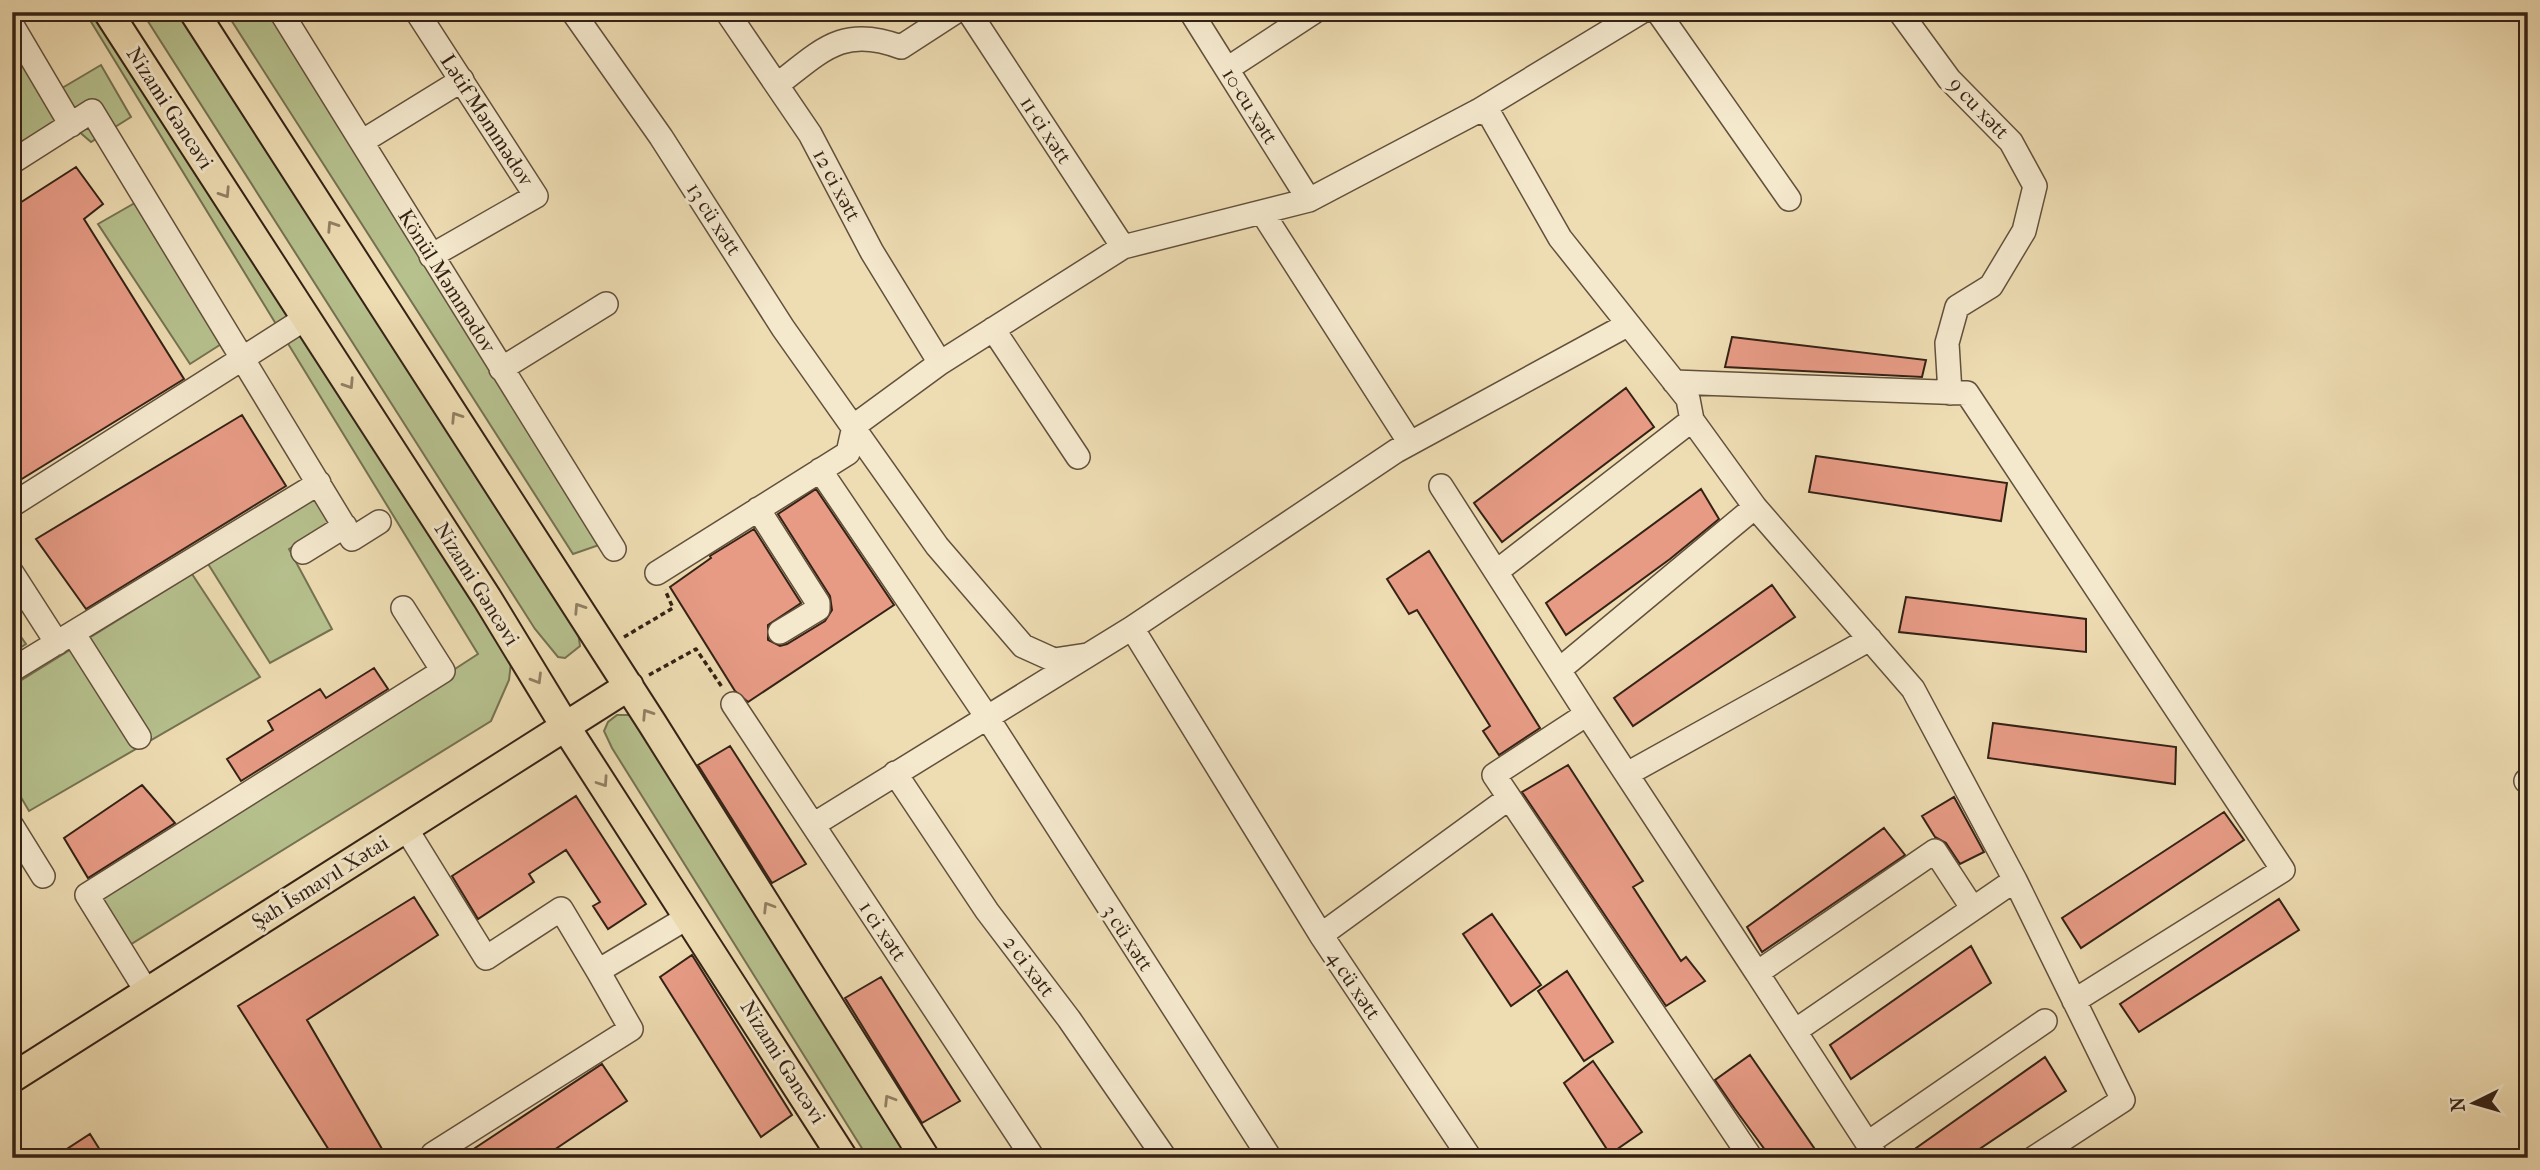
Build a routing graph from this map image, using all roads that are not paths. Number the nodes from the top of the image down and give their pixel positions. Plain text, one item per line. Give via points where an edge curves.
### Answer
1 (108, 12) edge
2 (194, 12) edge
3 (281, 12) edge
4 (417, 12) edge
5 (573, 12) edge
6 (727, 12) edge
7 (955, 12) edge
8 (969, 12) edge
9 (1191, 12) edge
10 (1314, 12) edge
11 (1641, 12) edge
12 (1658, 12) edge
13 (1900, 12) edge
14 (12, 25) edge
15 (1227, 69) junction
16 (462, 80) junction
17 (776, 85) junction
18 (1478, 111) junction
19 (71, 125) junction
20 (363, 141) junction
21 (12, 162) edge
22 (1788, 199) dead end
23 (1309, 200) junction
24 (1262, 212) junction
25 (1123, 247) junction
26 (430, 256) junction
27 (606, 304) dead end
28 (306, 318) junction
29 (1627, 325) junction
30 (993, 329) junction
31 (244, 357) junction
32 (940, 363) junction
33 (501, 369) junction
34 (1674, 382) junction
35 (1950, 393) junction
36 (1692, 420) junction
37 (854, 426) junction
38 (1410, 443) junction
39 (1078, 457) dead end
40 (820, 470) junction
41 (319, 483) junction
42 (1441, 486) dead end
43 (12, 505) edge
44 (1755, 507) junction
45 (758, 509) junction
46 (379, 522) dead end
47 (345, 526) junction
48 (614, 549) dead end
49 (303, 552) dead end
50 (1496, 572) junction
51 (12, 573) edge
52 (657, 573) road end
53 (403, 608) dead end
54 (1132, 628) junction
55 (780, 632) dead end
56 (65, 638) junction
57 (1870, 639) junction
58 (1087, 655) junction
59 (12, 670) edge
60 (1559, 670) junction
61 (629, 686) junction
62 (733, 704) road end
63 (1587, 714) junction
64 (987, 718) junction
65 (565, 726) junction
66 (139, 737) dead end
67 (895, 773) junction
68 (1627, 774) junction
69 (1509, 798) junction
70 (813, 825) junction
71 (12, 827) edge
72 (405, 827) junction
73 (43, 876) dead end
74 (2015, 880) junction
75 (1973, 909) junction
76 (690, 916) junction
77 (1321, 935) junction
78 (598, 971) junction
79 (1757, 973) junction
80 (147, 992) junction
81 (2074, 1001) junction
82 (2045, 1021) dead end
83 (1795, 1031) junction
84 (12, 1078) edge
85 (1872, 1150) edge
86 (433, 1154) dead end
87 (843, 1158) edge
88 (925, 1158) edge
89 (1033, 1158) edge
90 (1165, 1158) edge
91 (1270, 1158) edge
92 (1470, 1158) edge
93 (1751, 1158) edge
94 (2034, 1158) edge

1 -> 28 main road, Nizami Gəncəvi
61 -> 2 main road
3 - 20 street, Könül Məmmədov
4 - 16 street, Lətif Məmmədov
5 - 37 street, 13 cü xətt via 662,137 783,328
6 - 17 street, 12 ci xətt
7 - 17 street via 901,47 881,39 843,41
8 - 25 street, 11-ci xətt
9 - 15 street, 10-cu xətt
10 - 15 street
11 - 18 street
12 - 22 street
13 - 35 street, 9 cu xətt via 1949,79 2011,142 2035,186 2024,231 1991,286 1957,307 1947,343
14 - 19 street
15 - 23 street, 10-cu xətt
16 - 20 street
16 - 26 street, Lətif Məmmədov via 536,196
17 - 32 street, 12 ci xətt via 810,134 872,252
18 - 23 street
18 - 29 street via 1490,115 1560,238
19 - 21 street
19 - 31 street via 92,111
20 - 26 street, Könül Məmmədov
23 - 24 street
24 - 25 street
24 - 38 street
25 - 30 street
26 - 33 street, Könül Məmmədov
27 - 33 street
28 - 31 street
28 -> 65 main road, Nizami Gəncəvi
29 - 34 street
29 - 38 street
30 - 32 street
30 - 39 street
31 - 41 street
31 - 43 street
32 - 37 street
33 - 48 street, Könül Məmmədov
34 - 35 street
34 - 36 street via 1688,398
35 - 81 street via 1967,393 2283,870
36 - 44 street
36 - 50 street
37 - 40 street via 848,453
37 - 58 street, 13 cü xətt via 937,546 1023,646 1054,660
38 - 54 street
40 - 45 street
40 - 64 street, 3 cü xətt
41 - 47 street
41 - 56 street
42 - 50 street
44 - 57 street
44 - 60 street
45 - 52 street
45 - 55 street via 818,603 811,613
46 - 47 street via 352,539
47 - 49 street
50 - 60 street
51 - 56 street
53 - 80 street via 443,671 87,895
54 - 58 street
54 - 77 street
56 - 59 street
56 - 66 street
57 - 68 street
57 - 74 street via 1913,689
58 - 64 street
60 - 63 street
61 - 65 main road, Şah İsmayıl Xətai
88 -> 61 main road
62 - 70 street, 1 ci xətt
63 - 68 street
63 - 69 street via 1494,775
64 - 67 street
64 - 91 street, 3 cü xətt
65 - 72 main road, Şah İsmayıl Xətai
65 -> 76 main road, Nizami Gəncəvi
67 - 70 street
67 - 90 street, 2 ci xətt via 987,911
68 - 79 street
69 - 77 street, 4 cü xətt
69 - 93 street
70 - 89 street, 1 ci xətt
71 - 73 street
72 - 78 street via 486,958 561,909
72 - 80 main road, Şah İsmayıl Xətai
74 - 75 street
74 - 81 street
75 - 79 street via 1935,851
75 - 83 street
76 - 78 street
76 - 87 main road, Nizami Gəncəvi
77 - 92 street, 4 cü xətt
78 - 86 street via 631,1029
79 - 83 street
80 - 84 main road, Şah İsmayıl Xətai
81 - 94 street via 2123,1100
82 - 85 street
83 - 85 street

